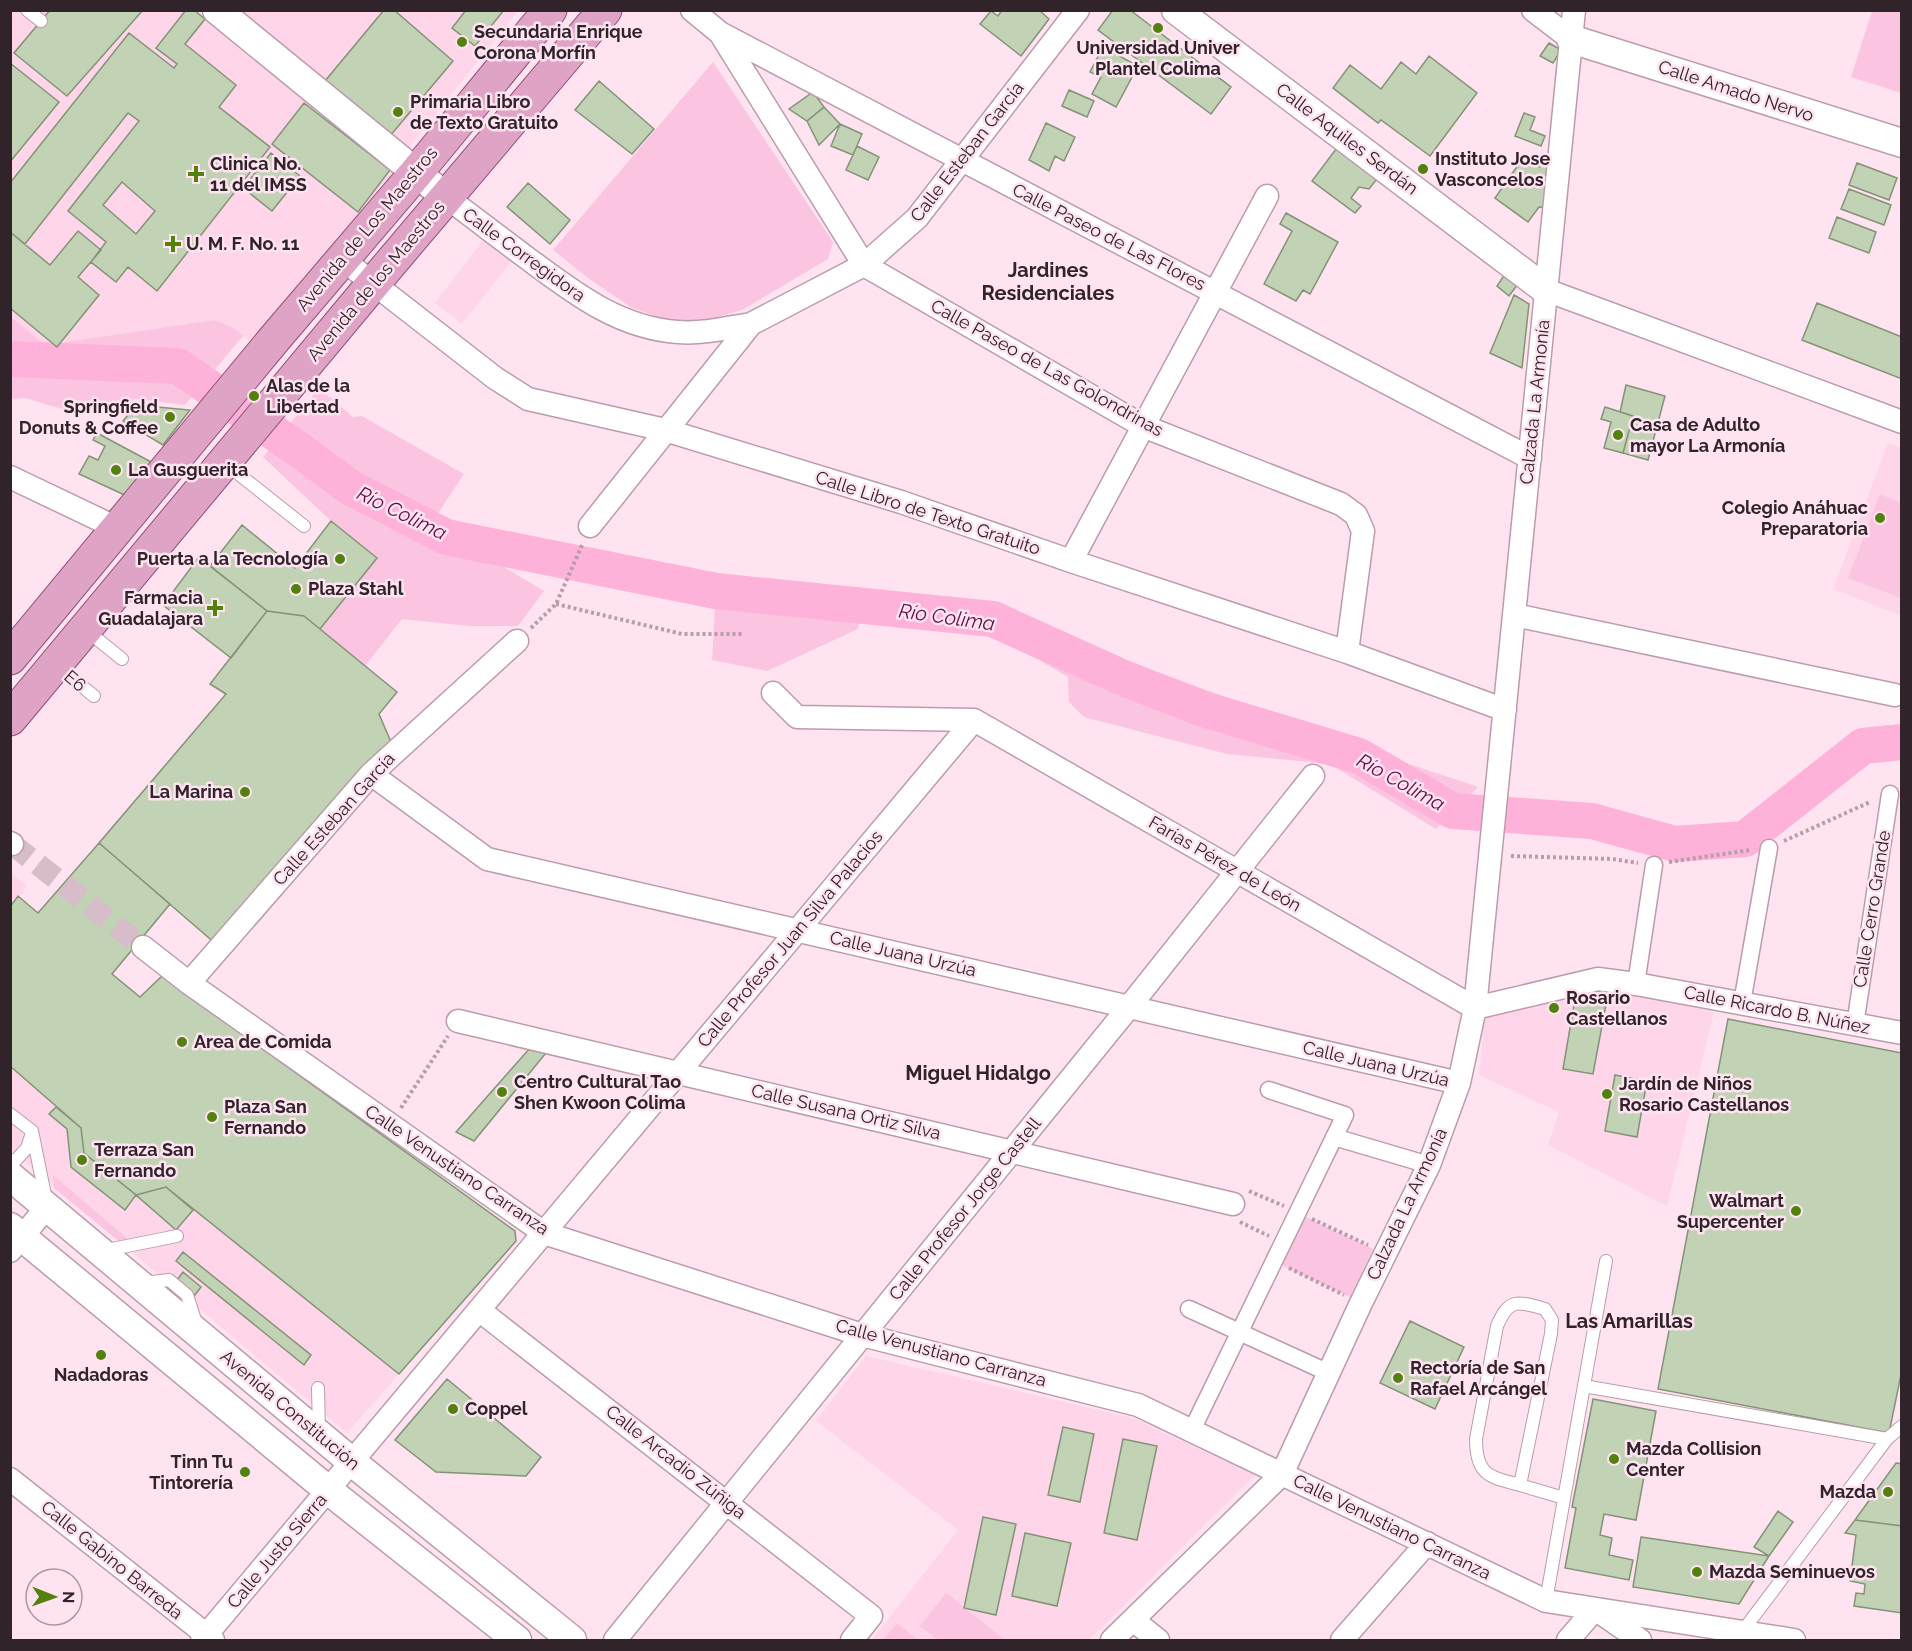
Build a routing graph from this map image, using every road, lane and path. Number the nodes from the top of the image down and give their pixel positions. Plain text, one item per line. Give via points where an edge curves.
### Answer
1 (27, 10) edge
2 (217, 10) edge
3 (550, 10) edge
4 (605, 10) edge
5 (692, 10) edge
6 (1078, 10) edge
7 (1176, 10) edge
8 (1533, 10) edge
9 (1574, 10) edge
10 (41, 21) dead end
11 (720, 33) junction
12 (1571, 39) junction
13 (1902, 143) edge
14 (961, 161) junction
15 (416, 173) junction
16 (1267, 196) dead end
17 (446, 197) junction
18 (342, 260) junction
19 (864, 265) junction
20 (372, 285) junction
21 (1546, 290) junction
22 (1215, 292) junction
23 (751, 324) junction
24 (1902, 422) edge
25 (1143, 426) junction
26 (665, 430) junction
27 (233, 453) junction
28 (1530, 458) junction
29 (10, 477) edge
30 (304, 526) dead end
31 (590, 526) joint
32 (119, 529) junction
33 (1071, 561) junction
34 (556, 604) junction
35 (1514, 615) junction
36 (86, 629) junction
37 (744, 634) dead end
38 (517, 641) joint
39 (1347, 652) junction
40 (10, 658) edge
41 (122, 659) dead end
42 (56, 665) junction
43 (773, 693) dead end
44 (1894, 695) dead end
45 (94, 696) dead end
46 (1505, 710) junction
47 (10, 719) edge
48 (974, 720) junction
49 (371, 774) junction
50 (1313, 776) dead end
51 (1890, 794) joint
52 (1769, 848) junction
53 (1490, 852) junction
54 (1654, 865) junction
55 (1237, 871) junction
56 (799, 929) junction
57 (143, 947) tunnel mouth
58 (189, 982) junction
59 (1636, 984) junction
60 (1742, 1003) junction
61 (1129, 1007) junction
62 (1476, 1008) junction
63 (458, 1021) joint
64 (1855, 1025) junction
65 (1902, 1033) edge
66 (679, 1072) junction
67 (1459, 1083) junction
68 (1269, 1090) dead end
69 (10, 1114) edge
70 (390, 1124) junction
71 (32, 1131) junction
72 (1334, 1137) junction
73 (1011, 1151) junction
74 (10, 1160) edge
75 (1429, 1165) junction
76 (10, 1176) edge
77 (1233, 1204) dead end
78 (47, 1207) junction
79 (544, 1233) junction
80 (177, 1236) dead end
81 (14, 1238) edge
82 (100, 1251) junction
83 (1606, 1261) dead end
84 (1274, 1262) junction
85 (1361, 1303) junction
86 (1189, 1309) dead end
87 (479, 1310) junction
88 (1240, 1332) junction
89 (862, 1335) junction
90 (1329, 1373) junction
91 (1584, 1386) junction
92 (318, 1388) dead end
93 (1902, 1426) edge
94 (1192, 1430) junction
95 (320, 1435) junction
96 (1887, 1439) junction
97 (352, 1462) junction
98 (1282, 1474) junction
99 (10, 1479) edge
100 (1521, 1485) junction
101 (328, 1490) junction
102 (1564, 1498) junction
103 (727, 1502) junction
104 (1427, 1543) junction
105 (1546, 1601) junction
106 (1595, 1609) junction
107 (1133, 1620) junction
108 (1742, 1632) junction
109 (207, 1639) edge
110 (517, 1641) edge
111 (572, 1641) edge
112 (615, 1641) edge
113 (852, 1641) edge
114 (1112, 1641) edge
115 (1158, 1641) edge
116 (1342, 1641) edge
117 (1568, 1641) edge
118 (1640, 1641) edge
119 (1794, 1641) edge

1 - 10 lane
2 - 15 street, Calle Corregidora
3 - 15 main road, Avenida de Los Maestros
4 - 17 main road, Avenida de los Maestros
5 - 11 street, Calle Paseo de Las Flores
6 - 14 street, Calle Esteban García
7 - 21 street, Calle Aquiles Serdán
8 - 12 street
9 - 12 street, Calzada La Armonía
11 - 14 street, Calle Paseo de Las Flores
11 - 19 street, Calle Paseo de Las Golondrinas
12 - 13 street, Calle Amado Nervo
12 - 21 street, Calzada La Armonía
14 - 19 street, Calle Esteban García via 917,218
14 - 22 street, Calle Paseo de Las Flores
15 - 17 street, Calle Corregidora
15 - 18 main road, Avenida de Los Maestros
16 - 22 street
17 - 20 main road, Avenida de los Maestros
17 - 23 street, Calle Corregidora via 585,301 618,316 677,332
18 - 20 street, Calle Libro de Texto Gratuito
18 - 32 main road, Avenida de Los Maestros
19 - 23 street, Calle Esteban García
19 - 25 street, Calle Paseo de Las Golondrinas
20 - 26 street, Calle Libro de Texto Gratuito via 528,399
20 - 27 main road, Avenida de los Maestros
21 - 24 street
21 - 28 street, Calzada La Armonía
22 - 25 street
22 - 28 street, Calle Paseo de Las Flores
23 - 26 street, Calle Esteban García
25 - 33 street
25 - 39 street, Calle Paseo de Las Golondrinas via 1341,504 1356,515 1363,531
26 - 31 street, Calle Esteban García
26 - 33 street, Calle Libro de Texto Gratuito via 901,502
27 - 30 lane
27 - 36 main road, Avenida de los Maestros
28 - 35 street, Calzada La Armonía
29 - 32 street
31 - 34 path
32 - 40 main road
33 - 39 street, Calle Libro de Texto Gratuito
34 - 37 path via 682,634
34 - 38 path
35 - 44 street
35 - 46 street, Calzada La Armonía
36 - 41 lane
36 - 42 main road, Avenida de los Maestros
38 - 49 street, Calle Esteban García
39 - 46 street, Calle Libro de Texto Gratuito
42 - 45 lane, E6
42 - 47 main road, Avenida de los Maestros
43 - 48 street via 797,717
46 - 53 street, Calzada La Armonía
48 - 55 street, Farías Pérez de León
48 - 56 street, Calle Profesor Juan Silva Palacios
49 - 56 street, Calle Juana Urzúa via 487,859
49 - 58 street, Calle Esteban García
50 - 55 street, Calle Profesor Jorge Castell
51 - 52 path
51 - 64 street, Calle Cerro Grande
52 - 54 path
52 - 60 street
53 - 54 path
53 - 62 street, Calzada La Armonía
54 - 59 street
55 - 61 street, Calle Profesor Jorge Castell
55 - 62 street, Farías Pérez de León
56 - 61 street, Calle Juana Urzúa
56 - 66 street, Calle Profesor Juan Silva Palacios
57 - 58 street, Calle Venustiano Carranza
58 - 70 street, Calle Venustiano Carranza
59 - 60 street, Calle Ricardo B. Núñez
59 - 62 street, Calle Ricardo B. Núñez via 1598,979
60 - 64 street, Calle Ricardo B. Núñez
61 - 67 street, Calle Juana Urzúa
61 - 73 street, Calle Profesor Jorge Castell
62 - 67 street, Calzada La Armonía
63 - 66 street, Calle Susana Ortiz Silva
63 - 70 path
64 - 65 street, Calle Ricardo B. Núñez
66 - 73 street, Calle Susana Ortiz Silva
66 - 79 street, Calle Profesor Juan Silva Palacios
67 - 75 street, Calzada La Armonía
68 - 72 street via 1345,1115
69 - 71 lane
70 - 79 street, Calle Venustiano Carranza
71 - 74 lane via 27,1148 15,1161
71 - 78 lane
72 - 75 street
72 - 84 street
73 - 77 street, Calle Susana Ortiz Silva
73 - 89 street, Calle Profesor Jorge Castell
75 - 85 street, Calzada La Armonía
76 - 78 street, Avenida Constitución
78 - 81 street
78 - 82 street, Avenida Constitución
79 - 87 street, Calle Profesor Juan Silva Palacios
79 - 89 street, Calle Venustiano Carranza
80 - 82 lane
81 - 101 street, Avenida Constitución
82 - 95 street, Avenida Constitución
83 - 91 lane
84 - 85 path
84 - 88 street
85 - 90 street, Calzada La Armonía
86 - 88 street
87 - 97 street, Calle Profesor Juan Silva Palacios
87 - 103 street, Calle Arcadio Zúñiga
88 - 90 street
88 - 94 street
89 - 94 street, Calle Venustiano Carranza via 1138,1405
89 - 103 street, Calle Profesor Jorge Castell
90 - 98 street, Calzada La Armonía
91 - 96 lane
91 - 102 lane
92 - 95 lane
93 - 96 lane
94 - 98 street, Calle Venustiano Carranza
95 - 97 street, Avenida Constitución
96 - 108 lane
97 - 101 street, Calle Justo Sierra
97 - 111 street, Avenida Constitución
98 - 104 street, Calle Venustiano Carranza
98 - 107 street
99 - 109 street, Calle Gabino Barreda
100 - 100 lane via 1484,1472 1476,1455 1476,1439 1497,1326 1504,1309 1525,1303 1545,1309 1552,1320
100 - 102 lane
101 - 109 street, Calle Justo Sierra
101 - 110 street, Avenida Constitución
102 - 105 lane
103 - 112 street, Calle Profesor Jorge Castell
103 - 113 street, Calle Arcadio Zúñiga via 872,1616
104 - 105 street, Calle Venustiano Carranza
104 - 116 street
105 - 106 street, Calle Venustiano Carranza
106 - 108 street, Calle Venustiano Carranza
106 - 117 street
106 - 118 street
107 - 114 street
107 - 115 street
108 - 119 street, Calle Venustiano Carranza

